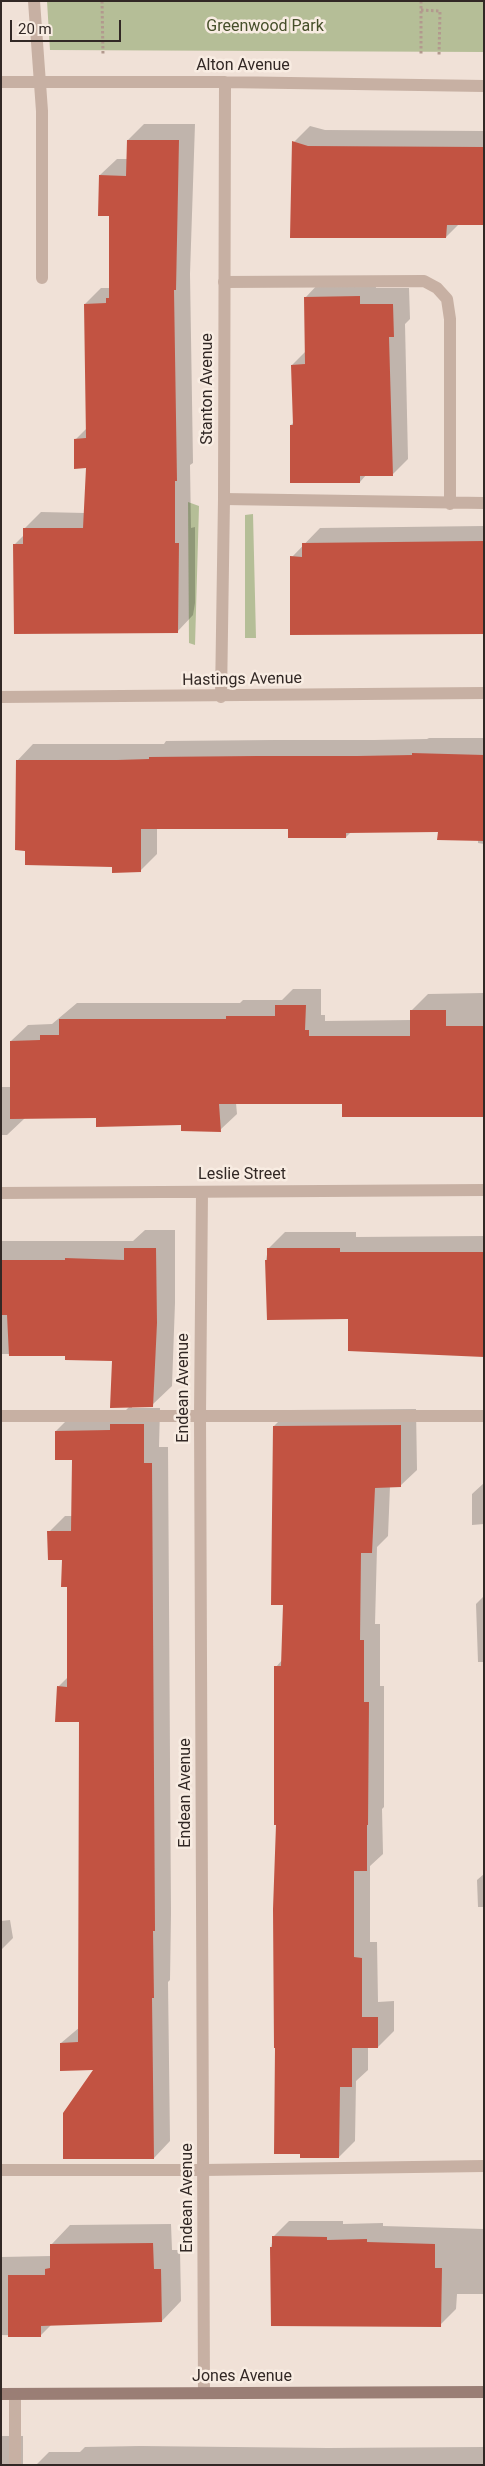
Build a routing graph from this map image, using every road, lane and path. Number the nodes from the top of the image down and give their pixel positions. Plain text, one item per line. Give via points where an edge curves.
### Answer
1 (34, 1) edge
2 (102, 1) edge
3 (421, 1) edge
4 (421, 10) junction
5 (103, 55) dead end
6 (421, 56) dead end
7 (440, 56) dead end
8 (1, 82) edge
9 (40, 82) junction
10 (225, 82) junction
11 (484, 86) edge
12 (42, 278) dead end
13 (224, 282) junction
14 (224, 500) junction
15 (484, 503) edge
16 (450, 504) junction
17 (484, 693) edge
18 (221, 696) junction
19 (1, 697) edge
20 (484, 1190) edge
21 (202, 1192) junction
22 (1, 1194) edge
23 (200, 1415) junction
24 (1, 1416) edge
25 (484, 1416) edge
26 (484, 2166) edge
27 (1, 2170) edge
28 (204, 2170) junction
29 (484, 2392) edge
30 (204, 2393) junction
31 (1, 2394) edge
32 (15, 2395) junction
33 (16, 2465) edge

1 - 9 street
2 - 5 path
3 - 4 path
4 - 6 path
4 - 7 path via 440,11
8 - 9 street, Alton Avenue
9 - 10 street, Alton Avenue
9 - 12 street
10 - 11 street, Alton Avenue
10 - 13 street, Stanton Avenue
13 - 14 street, Stanton Avenue
13 - 16 street via 424,281 437,288 447,299 450,319
14 - 16 street
14 - 18 street, Stanton Avenue
15 - 16 street
17 - 18 street, Hastings Avenue
18 - 19 street, Hastings Avenue
20 - 21 street, Leslie Street
21 - 22 street, Leslie Street
21 - 23 street, Endean Avenue
23 - 24 street
23 - 25 street
23 - 28 street, Endean Avenue
26 - 28 street
27 - 28 street
28 - 30 street, Endean Avenue
29 - 30 street, Jones Avenue
30 - 32 street, Jones Avenue
31 - 32 street, Jones Avenue
32 - 33 street

